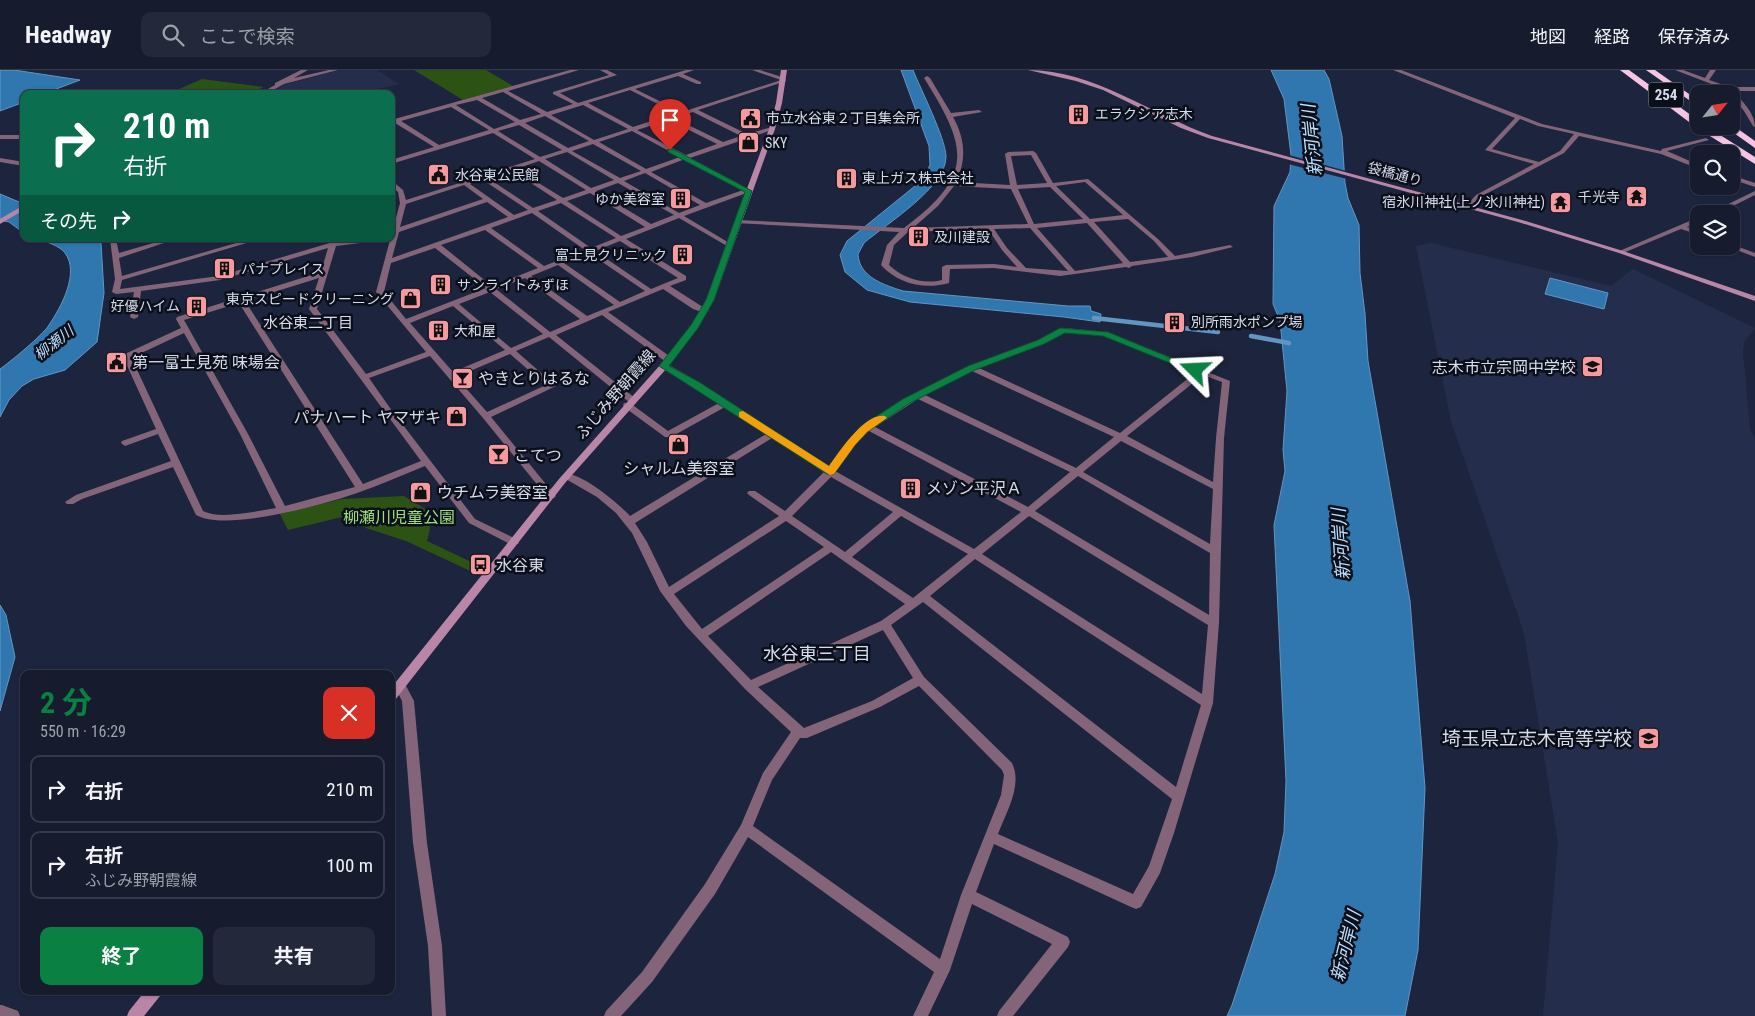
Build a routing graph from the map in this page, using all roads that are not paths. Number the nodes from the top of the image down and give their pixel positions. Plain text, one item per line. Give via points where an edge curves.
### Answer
1 (305, 70) edge
2 (335, 70) edge
3 (576, 70) edge
4 (603, 70) edge
5 (691, 70) edge
6 (755, 70) edge
7 (1031, 70) edge
8 (1396, 70) edge
9 (1624, 70) edge
10 (1634, 70) edge
11 (1650, 70) edge
12 (1657, 70) edge
13 (1678, 70) edge
14 (1713, 70) edge
15 (679, 74) junction
16 (783, 77) edge
17 (927, 78) dead end
18 (1707, 79) junction
19 (699, 83) dead end
20 (277, 84) junction
21 (1720, 85) edge
22 (631, 88) junction
23 (1740, 89) edge
24 (1755, 89) edge
25 (268, 90) edge
26 (503, 90) junction
27 (1690, 94) edge
28 (478, 98) junction
29 (1690, 99) edge
30 (1740, 103) edge
31 (580, 104) junction
32 (452, 105) junction
33 (692, 109) junction
34 (1690, 111) edge
35 (979, 112) dead end
36 (680, 113) junction
37 (546, 114) junction
38 (951, 115) junction
39 (668, 117) junction
40 (1519, 117) junction
41 (1690, 119) edge
42 (395, 121) edge
43 (395, 122) edge
44 (520, 122) junction
45 (1755, 125) edge
46 (630, 129) junction
47 (772, 129) junction
48 (493, 130) junction
49 (1740, 130) edge
50 (1577, 134) junction
51 (1740, 134) edge
52 (1715, 135) edge
53 (1723, 135) edge
54 (746, 136) junction
55 (0, 137) edge
56 (20, 137) edge
57 (1706, 140) dead end
58 (593, 141) junction
59 (722, 144) junction
60 (1754, 144) edge
61 (438, 147) junction
62 (567, 150) junction
63 (1663, 154) junction
64 (684, 158) junction
65 (539, 159) junction
66 (1755, 159) edge
67 (0, 160) edge
68 (395, 161) edge
69 (20, 163) edge
70 (1690, 163) edge
71 (1540, 164) junction
72 (511, 168) junction
73 (646, 171) junction
74 (483, 177) junction
75 (1740, 180) edge
76 (620, 181) junction
77 (465, 183) junction
78 (951, 184) junction
79 (1755, 185) edge
80 (395, 186) edge
81 (1052, 186) junction
82 (1014, 188) junction
83 (401, 191) junction
84 (591, 191) junction
85 (749, 191) junction
86 (395, 192) edge
87 (1755, 193) edge
88 (488, 199) junction
89 (562, 201) junction
90 (402, 205) junction
91 (705, 205) junction
92 (1730, 205) edge
93 (1468, 206) junction
94 (395, 208) edge
95 (20, 210) edge
96 (533, 211) junction
97 (679, 216) junction
98 (1128, 217) junction
99 (514, 218) junction
100 (1088, 220) junction
101 (0, 222) edge
102 (737, 222) junction
103 (1690, 223) edge
104 (1032, 226) junction
105 (650, 227) junction
106 (1681, 227) junction
107 (486, 228) junction
108 (990, 228) junction
109 (904, 230) junction
110 (1690, 230) edge
111 (395, 231) edge
112 (395, 235) edge
113 (621, 238) junction
114 (114, 242) edge
115 (162, 242) edge
116 (247, 242) edge
117 (351, 242) edge
118 (392, 242) edge
119 (333, 244) junction
120 (436, 245) junction
121 (729, 245) junction
122 (1230, 246) dead end
123 (1740, 249) edge
124 (590, 250) junction
125 (1621, 252) junction
126 (1755, 255) edge
127 (117, 256) junction
128 (1173, 258) junction
129 (387, 262) junction
130 (558, 262) junction
131 (1129, 266) junction
132 (542, 268) junction
133 (1023, 269) junction
134 (1073, 273) junction
135 (323, 274) junction
136 (526, 275) junction
137 (119, 279) junction
138 (664, 286) junction
139 (491, 288) junction
140 (138, 289) junction
141 (651, 292) junction
142 (1755, 299) edge
143 (241, 300) junction
144 (454, 303) junction
145 (619, 305) junction
146 (705, 311) junction
147 (604, 312) junction
148 (134, 317) dead end
149 (586, 319) junction
150 (405, 322) junction
151 (186, 329) junction
152 (550, 334) junction
153 (511, 351) junction
154 (431, 353) junction
155 (666, 363) junction
156 (972, 368) junction
157 (1201, 372) junction
158 (451, 376) junction
159 (364, 377) junction
160 (918, 395) junction
161 (630, 403) junction
162 (725, 403) junction
163 (486, 416) junction
164 (868, 427) junction
165 (160, 430) junction
166 (772, 434) junction
167 (1121, 437) junction
168 (125, 443) dead end
169 (426, 462) junction
170 (175, 463) junction
171 (830, 472) junction
172 (1076, 472) junction
173 (567, 476) junction
174 (361, 488) junction
175 (1218, 488) junction
176 (752, 492) dead end
177 (550, 496) junction
178 (70, 502) dead end
179 (282, 510) junction
180 (900, 512) junction
181 (1028, 512) junction
182 (786, 516) junction
183 (630, 521) junction
184 (514, 542) junction
185 (830, 548) junction
186 (1215, 551) junction
187 (975, 554) junction
188 (845, 557) junction
189 (668, 593) junction
190 (923, 596) junction
191 (912, 604) junction
192 (1214, 623) junction
193 (885, 624) junction
194 (701, 636) junction
195 (920, 680) junction
196 (400, 685) junction
197 (750, 686) junction
198 (395, 691) edge
199 (1207, 703) junction
200 (798, 731) junction
201 (1180, 797) junction
202 (746, 828) junction
203 (990, 836) junction
204 (968, 895) junction
205 (943, 970) junction
206 (152, 995) edge
207 (0, 1014) edge
208 (13, 1016) edge
209 (134, 1016) edge
210 (438, 1016) edge
211 (611, 1016) edge
212 (920, 1016) edge
213 (1004, 1016) edge

1 - 20 street
2 - 20 street
3 - 26 street
4 - 31 street via 614,75 556,93
5 - 15 street
6 - 16 street via 774,78
7 - 93 main road, 袋橋通り via 1117,94 1192,131
8 - 40 street
9 - 41 highway
10 - 34 highway, 254
11 - 29 highway, 254
12 - 27 highway
13 - 18 street
14 - 18 street
15 - 19 street
15 - 22 street
16 - 33 street
16 - 47 main road, ふじみ野朝霞線
17 - 38 street
18 - 21 street
20 - 25 street
22 - 31 street
22 - 36 street
23 - 24 street
26 - 28 street
26 - 37 street
28 - 32 street
28 - 44 street
30 - 45 street
31 - 37 street
31 - 46 street
32 - 42 street
32 - 48 street
33 - 36 street
33 - 54 street
35 - 38 street
36 - 39 street
37 - 44 street
37 - 58 street
38 - 78 street via 962,152 961,168
39 - 46 street
39 - 59 street
40 - 50 street
40 - 71 street via 1488,150
43 - 61 street
44 - 48 street
44 - 62 street
46 - 58 street
46 - 64 street
47 - 54 street
47 - 85 main road, ふじみ野朝霞線
48 - 61 street
48 - 65 street
49 - 60 highway
50 - 63 street
50 - 71 street via 1562,152
51 - 60 highway
52 - 66 highway
53 - 66 highway
54 - 59 street
55 - 56 street
57 - 63 street via 1664,150
58 - 62 street
58 - 73 street
59 - 64 street
61 - 68 street
62 - 65 street
62 - 76 street
63 - 70 street
64 - 73 street
64 - 85 street
65 - 72 street
65 - 84 street
67 - 69 street
71 - 93 street via 1478,196
72 - 74 street
72 - 89 street
73 - 76 street
73 - 91 street
74 - 77 street
74 - 96 street
75 - 79 street
76 - 84 street
76 - 97 street
77 - 88 street
77 - 90 street
78 - 82 street
78 - 109 street via 931,208
80 - 83 street
81 - 82 street
81 - 82 street via 1033,153 1008,154
81 - 98 street via 1086,180
81 - 100 street
82 - 104 street
83 - 86 street
83 - 90 street
84 - 89 street
84 - 105 street
85 - 91 street
85 - 102 main road, ふじみ野朝霞線
87 - 92 street
88 - 99 street
88 - 112 street
89 - 96 street
89 - 113 street
90 - 94 street
90 - 111 street
91 - 97 street
93 - 125 main road, 袋橋通り
95 - 101 main road
96 - 99 street
96 - 124 street
97 - 105 street
97 - 121 street
98 - 100 street
98 - 128 street
99 - 107 street
100 - 104 street
100 - 131 street
102 - 109 street
102 - 121 main road, ふじみ野朝霞線
103 - 106 street
104 - 108 street
104 - 134 street
105 - 113 street
106 - 110 street
106 - 125 street
107 - 120 street
107 - 132 street
108 - 109 street
108 - 133 street
109 - 133 street via 889,246 885,266 900,277 945,285 946,267
113 - 124 street
113 - 138 street via 683,278
114 - 127 street
115 - 127 street
116 - 137 street
117 - 119 street
118 - 129 street
119 - 135 street
119 - 140 street via 220,278
120 - 129 street
120 - 139 street
121 - 146 main road, ふじみ野朝霞線
122 - 128 street
123 - 126 street
124 - 130 street
124 - 141 street
125 - 142 main road, 袋橋通り
127 - 137 street
128 - 131 street
129 - 150 street via 380,292
130 - 132 street
130 - 145 street
131 - 134 street
132 - 136 street
133 - 134 street
135 - 143 street
135 - 159 street via 313,309
136 - 139 street
136 - 149 street
137 - 140 street via 116,292
138 - 141 street
138 - 146 street
139 - 144 street
139 - 152 street
140 - 148 street
141 - 145 street
143 - 151 street via 180,319
143 - 174 street
144 - 150 street
144 - 153 street
145 - 147 street
146 - 155 main road, ふじみ野朝霞線
147 - 149 street
147 - 155 street
149 - 152 street
150 - 154 street
151 - 165 street via 130,355 128,359
151 - 179 street
152 - 153 street
152 - 161 street
153 - 158 street
153 - 163 street via 552,386
154 - 158 street
154 - 159 street
155 - 161 main road, ふじみ野朝霞線
155 - 162 street
156 - 157 street via 1064,330 1104,334
156 - 160 street
156 - 167 street
157 - 167 street
157 - 175 street via 1226,381
158 - 163 street
159 - 169 street
160 - 164 street
160 - 172 street
161 - 162 street via 668,435
161 - 173 main road, ふじみ野朝霞線
162 - 166 street
163 - 177 street
164 - 171 street via 851,443
164 - 181 street
165 - 168 street
165 - 170 street
166 - 171 street
166 - 183 street
167 - 172 street
167 - 175 street
169 - 174 street
169 - 184 street via 472,521
170 - 178 street
170 - 179 street via 199,514 206,518 236,518
171 - 180 street
171 - 182 street
172 - 181 street
172 - 186 street
173 - 177 main road, ふじみ野朝霞線
173 - 183 street via 607,498
174 - 179 street
175 - 186 street
176 - 182 street
177 - 184 main road, ふじみ野朝霞線
180 - 187 street
180 - 188 street
181 - 187 street
181 - 192 street
182 - 185 street
182 - 189 street
183 - 189 street
184 - 196 main road, ふじみ野朝霞線
185 - 188 street
185 - 194 street
186 - 192 street
187 - 190 street
187 - 199 street
188 - 191 street
189 - 194 street
190 - 191 street
190 - 201 street
191 - 193 street
192 - 199 street
193 - 195 street
193 - 197 street
194 - 197 street
195 - 200 street via 826,726 803,734
195 - 203 street via 1008,767 1007,795
196 - 198 main road, ふじみ野朝霞線
196 - 210 street via 408,701 420,843 435,946
197 - 200 street
199 - 201 street
200 - 202 street via 766,778
201 - 203 street via 1155,869 1136,902
202 - 205 street
202 - 211 street via 710,889 647,977
203 - 204 street
204 - 205 street
204 - 213 street via 1063,942
205 - 212 street
206 - 209 main road
207 - 208 street

